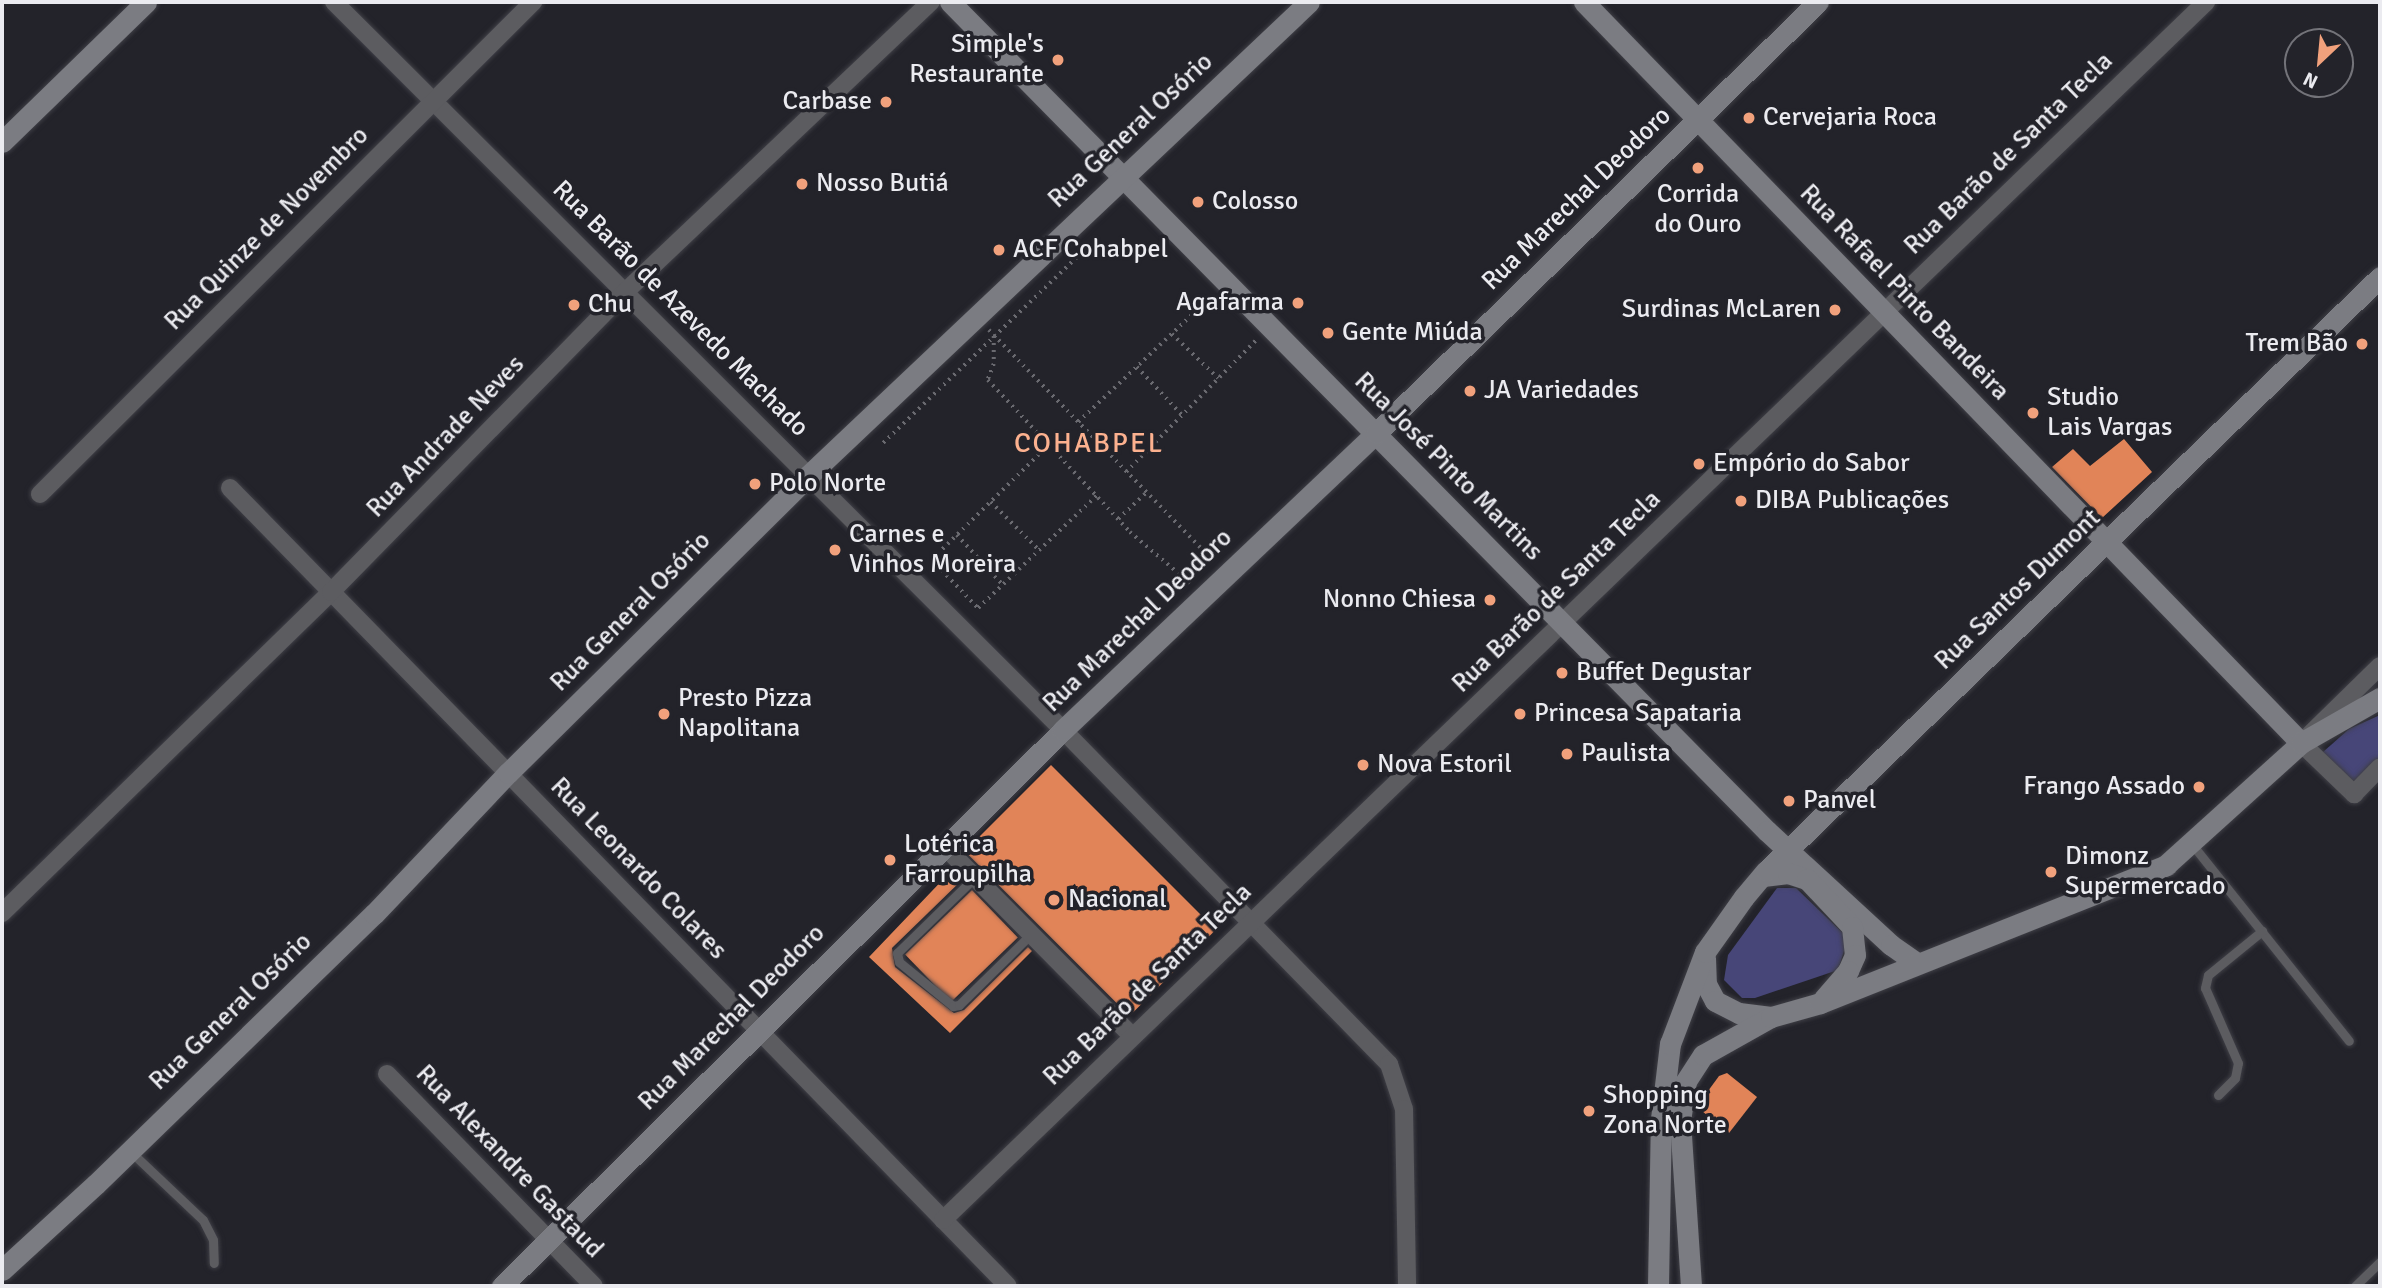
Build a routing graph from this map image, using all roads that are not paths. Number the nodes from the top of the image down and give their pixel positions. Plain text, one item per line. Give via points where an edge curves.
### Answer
1 (146, 2) edge
2 (334, 2) edge
3 (533, 2) edge
4 (931, 2) edge
5 (950, 2) edge
6 (1309, 2) edge
7 (1584, 2) edge
8 (1818, 2) edge
9 (2206, 2) edge
10 (432, 100) junction
11 (1698, 120) junction
12 (2, 142) edge
13 (1123, 176) junction
14 (2380, 277) edge
15 (625, 292) junction
16 (1883, 311) junction
17 (1376, 433) junction
18 (809, 475) junction
19 (230, 488) dead end
20 (40, 494) dead end
21 (2106, 544) junction
22 (331, 592) junction
23 (1564, 624) junction
24 (2380, 666) edge
25 (2380, 698) edge
26 (1063, 730) junction
27 (2301, 743) junction
28 (2380, 767) edge
29 (508, 773) junction
30 (1767, 831) junction
31 (2190, 841) junction
32 (945, 847) junction
33 (1788, 851) junction
34 (1765, 874) junction
35 (975, 877) junction
36 (2, 913) edge
37 (1251, 921) junction
38 (2262, 932) junction
39 (1031, 934) junction
40 (1705, 952) junction
41 (1917, 963) junction
42 (1820, 1003) junction
43 (1771, 1017) junction
44 (758, 1030) junction
45 (1132, 1036) junction
46 (2349, 1041) dead end
47 (387, 1074) dead end
48 (2218, 1095) dead end
49 (129, 1150) junction
50 (943, 1220) junction
51 (548, 1240) junction
52 (2380, 1262) edge
53 (214, 1263) dead end
54 (2, 1270) edge
55 (502, 1286) edge
56 (594, 1286) edge
57 (1008, 1286) edge
58 (1407, 1286) edge
59 (1658, 1286) edge
60 (1690, 1286) edge
61 (2355, 1286) edge

1 - 12 street
2 - 10 street, Rua Barão de Azevedo Machado
3 - 10 street, Rua Quinze de Novembro
4 - 15 street, Rua Andrade Neves
5 - 13 street, Rua José Pinto Martins
6 - 13 street, Rua General Osório
7 - 11 street, Rua Rafael Pinto Bandeira
8 - 11 street, Rua Marechal Deodoro
9 - 16 street, Rua Barão de Santa Tecla
10 - 15 street, Rua Barão de Azevedo Machado
10 - 20 street, Rua Quinze de Novembro
11 - 16 street, Rua Rafael Pinto Bandeira
11 - 17 street, Rua Marechal Deodoro
13 - 17 street, Rua José Pinto Martins
13 - 18 street, Rua General Osório
14 - 21 street, Rua Santos Dumont
15 - 18 street, Rua Barão de Azevedo Machado
15 - 22 street, Rua Andrade Neves
16 - 21 street, Rua Rafael Pinto Bandeira
16 - 23 street, Rua Barão de Santa Tecla
17 - 23 street, Rua José Pinto Martins
17 - 26 street, Rua Marechal Deodoro
18 - 26 street, Rua Barão de Azevedo Machado
18 - 29 street, Rua General Osório
19 - 22 street, Rua Leonardo Colares
21 - 27 street, Rua Rafael Pinto Bandeira
21 - 33 street, Rua Santos Dumont
22 - 29 street, Rua Leonardo Colares
22 - 36 street, Rua Andrade Neves
23 - 30 street, Rua José Pinto Martins
23 - 37 street, Rua Barão de Santa Tecla
24 - 27 street
25 - 27 street
26 - 32 street, Rua Marechal Deodoro
26 - 37 street, Rua Barão de Azevedo Machado
27 - 28 street via 2354,794
27 - 31 street
29 - 44 street, Rua Leonardo Colares
29 - 49 street, Rua General Osório via 374,914
30 - 33 street, Rua José Pinto Martins
30 - 34 street via 1770,847
31 - 38 lane
31 - 41 street via 2166,864
32 - 35 street
32 - 44 street, Rua Marechal Deodoro
33 - 34 street, Rua Santos Dumont
33 - 41 street, Rua José Pinto Martins
34 - 40 street, Rua Santos Dumont
34 - 42 street via 1788,873 1807,879 1852,928 1855,954 1848,971
35 - 39 street
35 - 39 lane via 897,953 899,962 953,1006
37 - 45 street, Rua Barão de Santa Tecla
37 - 58 street, Rua Barão de Azevedo Machado via 1389,1064 1404,1109
38 - 46 lane
38 - 48 lane via 2208,975 2204,989 2238,1063 2235,1078
39 - 45 street
40 - 43 street via 1706,984 1715,1002 1739,1013
40 - 59 street, Rua Santos Dumont via 1670,1044 1661,1119
41 - 42 street
42 - 43 street
43 - 60 street via 1703,1055 1686,1081 1680,1122
44 - 50 street, Rua Leonardo Colares
44 - 51 street, Rua Marechal Deodoro
45 - 50 street, Rua Barão de Santa Tecla
47 - 51 street, Rua Alexandre Gastaud
49 - 53 lane via 203,1220 213,1240
49 - 54 street, Rua General Osório
50 - 57 street, Rua Leonardo Colares
51 - 55 street, Rua Marechal Deodoro
51 - 56 street, Rua Alexandre Gastaud
52 - 61 lane

